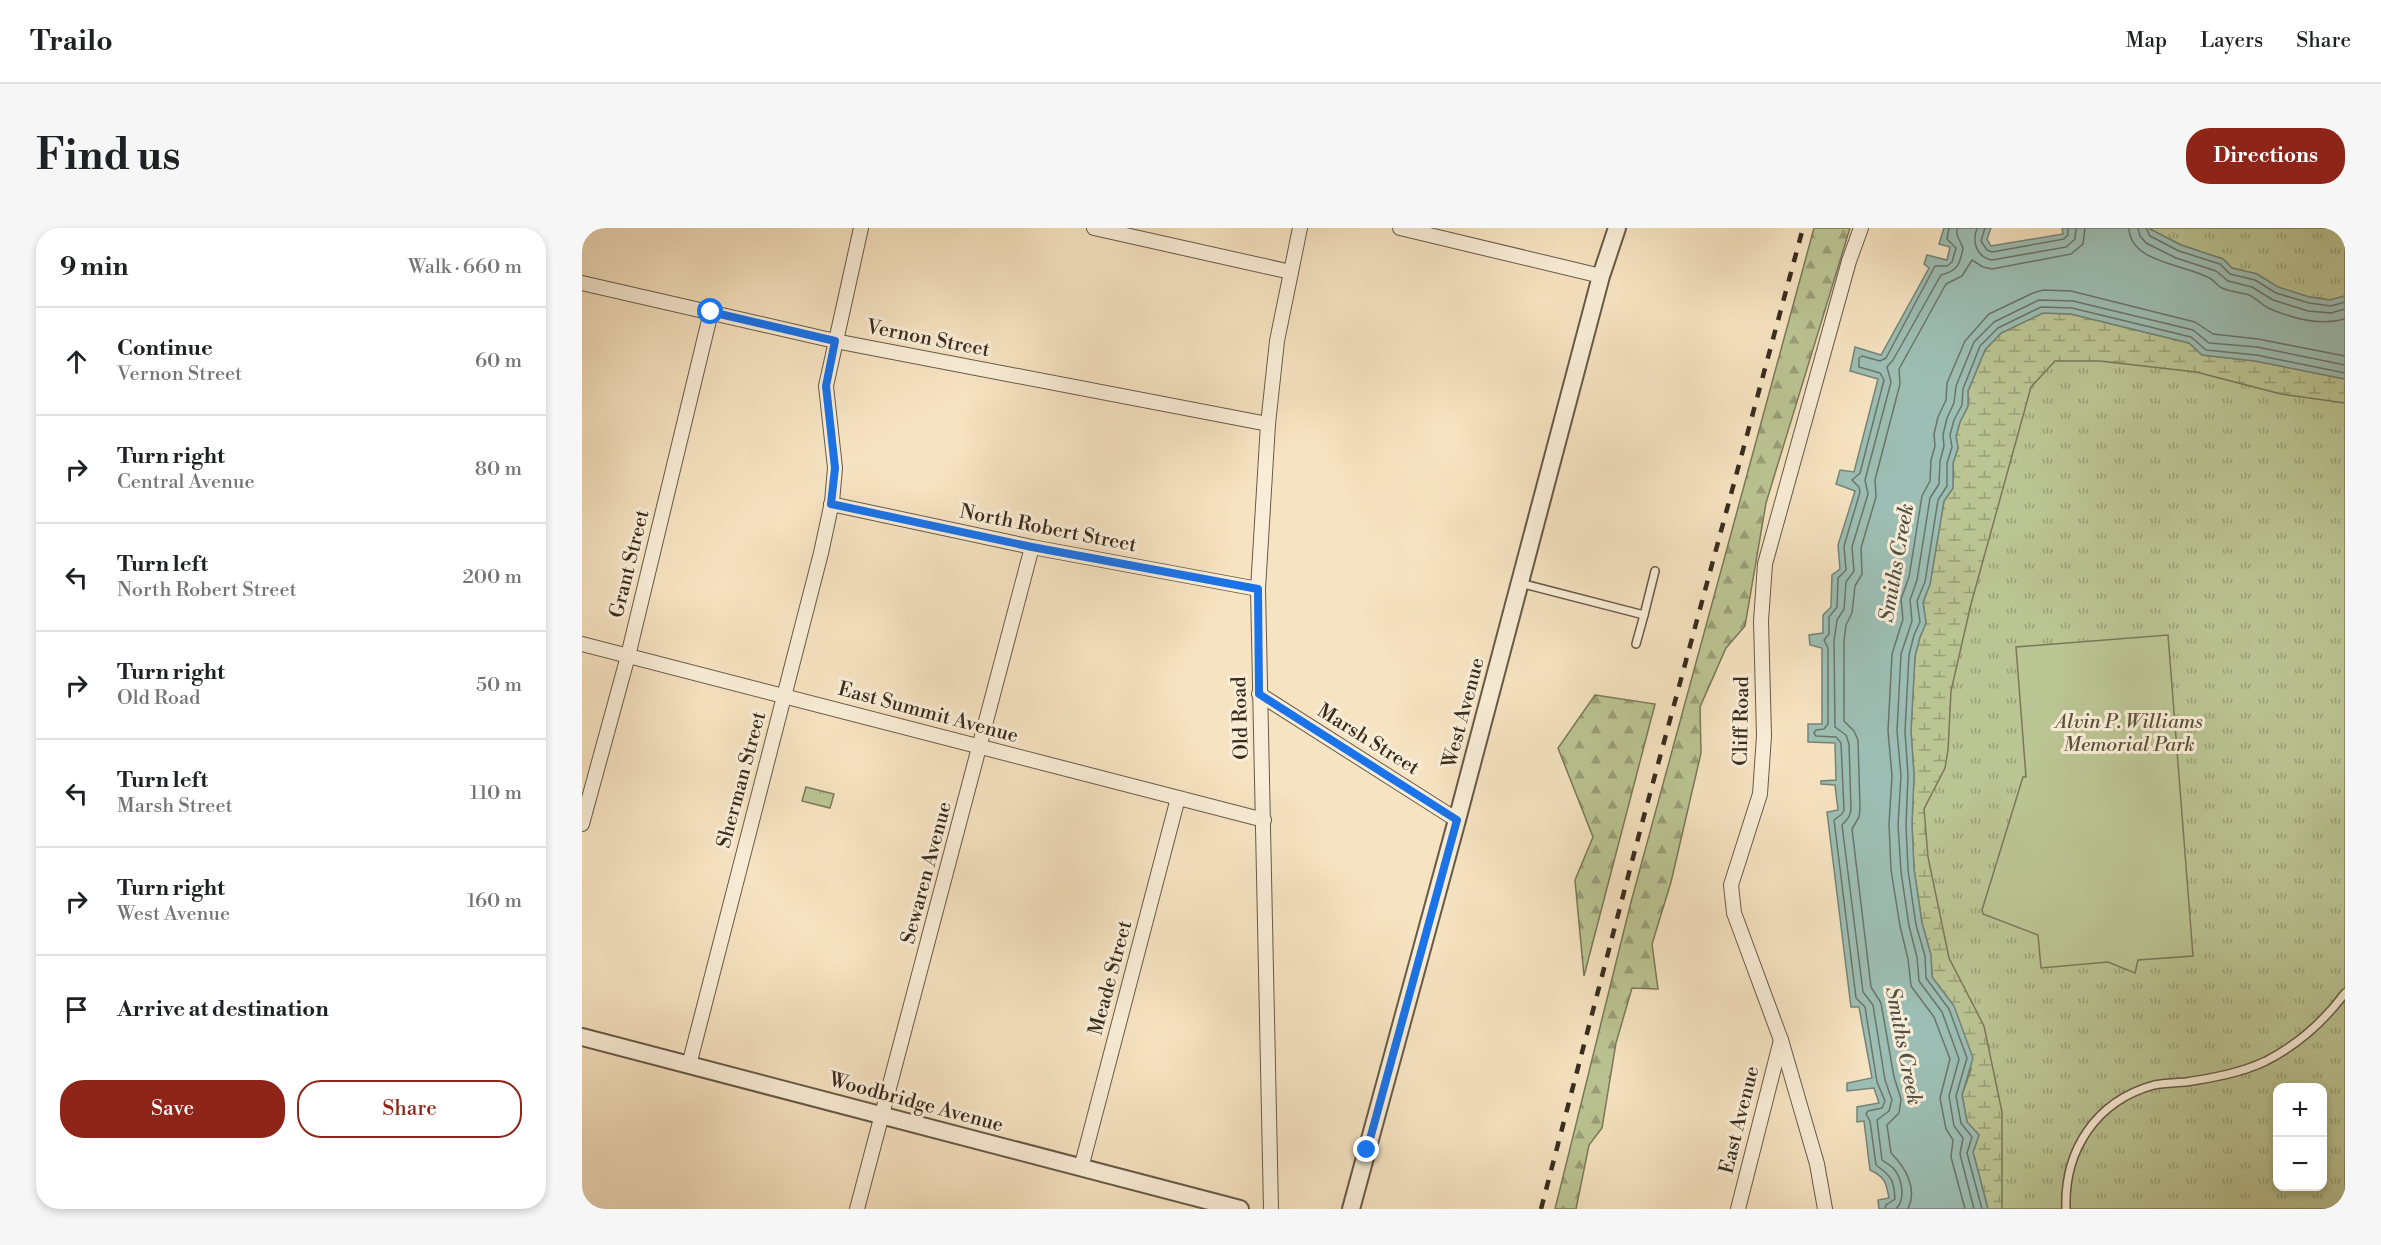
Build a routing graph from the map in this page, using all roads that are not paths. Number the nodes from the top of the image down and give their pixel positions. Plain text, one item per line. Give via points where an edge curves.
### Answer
1 (861, 228) edge
2 (1094, 228) edge
3 (1300, 228) edge
4 (1400, 228) edge
5 (1617, 228) edge
6 (1861, 228) edge
7 (1291, 272) junction
8 (1601, 276) junction
9 (582, 284) edge
10 (711, 312) junction
11 (835, 341) junction
12 (1268, 424) junction
13 (831, 504) junction
14 (1032, 547) junction
15 (1655, 571) dead end
16 (1520, 583) junction
17 (1258, 589) junction
18 (1644, 615) junction
19 (582, 644) edge
20 (1636, 644) dead end
21 (628, 656) junction
22 (1259, 694) junction
23 (784, 696) junction
24 (980, 747) junction
25 (1178, 798) junction
26 (1264, 820) junction
27 (1457, 820) junction
28 (582, 824) edge
29 (2345, 993) edge
30 (582, 1037) edge
31 (1780, 1040) junction
32 (689, 1065) junction
33 (884, 1116) junction
34 (1081, 1168) junction
35 (857, 1209) edge
36 (1240, 1209) edge
37 (1271, 1209) edge
38 (1351, 1209) edge
39 (1738, 1209) edge
40 (1825, 1209) edge
41 (2066, 1209) edge

1 - 11 street, Sherman Street
2 - 7 street
3 - 7 street, Old Road
4 - 8 street
5 - 8 street, West Avenue
6 - 31 street, Cliff Road via 1765,564 1760,794 1731,885 1734,913
7 - 12 street, Old Road via 1277,341
8 - 16 street, West Avenue
9 - 10 street, Vernon Street
10 - 11 street, Vernon Street
10 - 21 street, Grant Street
11 - 12 street, Vernon Street
11 - 13 street, Sherman Street via 826,386 835,468
12 - 17 street, Old Road
13 - 14 street, North Robert Street
13 - 23 street, Sherman Street
14 - 17 street, North Robert Street
14 - 24 street, Sewaren Avenue
15 - 18 lane
16 - 18 lane
16 - 27 street, West Avenue
17 - 22 street, Old Road
18 - 20 lane
19 - 21 street, East Summit Avenue
21 - 23 street, East Summit Avenue
21 - 28 street, Grant Street
22 - 26 street, Old Road
22 - 27 street, Marsh Street
23 - 24 street, East Summit Avenue
23 - 32 street, Sherman Street
24 - 25 street, East Summit Avenue
24 - 33 street, Sewaren Avenue
25 - 26 street, East Summit Avenue
25 - 34 street, Meade Street
26 - 37 street, Old Road
27 - 38 street, West Avenue
29 - 41 lane via 2330,1013 2265,1061 2222,1076 2156,1085 2128,1094 2104,1110 2086,1131 2073,1158
30 - 32 street, Woodbridge Avenue
31 - 39 street, East Avenue
31 - 40 street, Cliff Road via 1817,1164
32 - 33 street, Woodbridge Avenue
33 - 34 street, Woodbridge Avenue
33 - 35 street, Sewaren Avenue
34 - 36 street, Woodbridge Avenue

